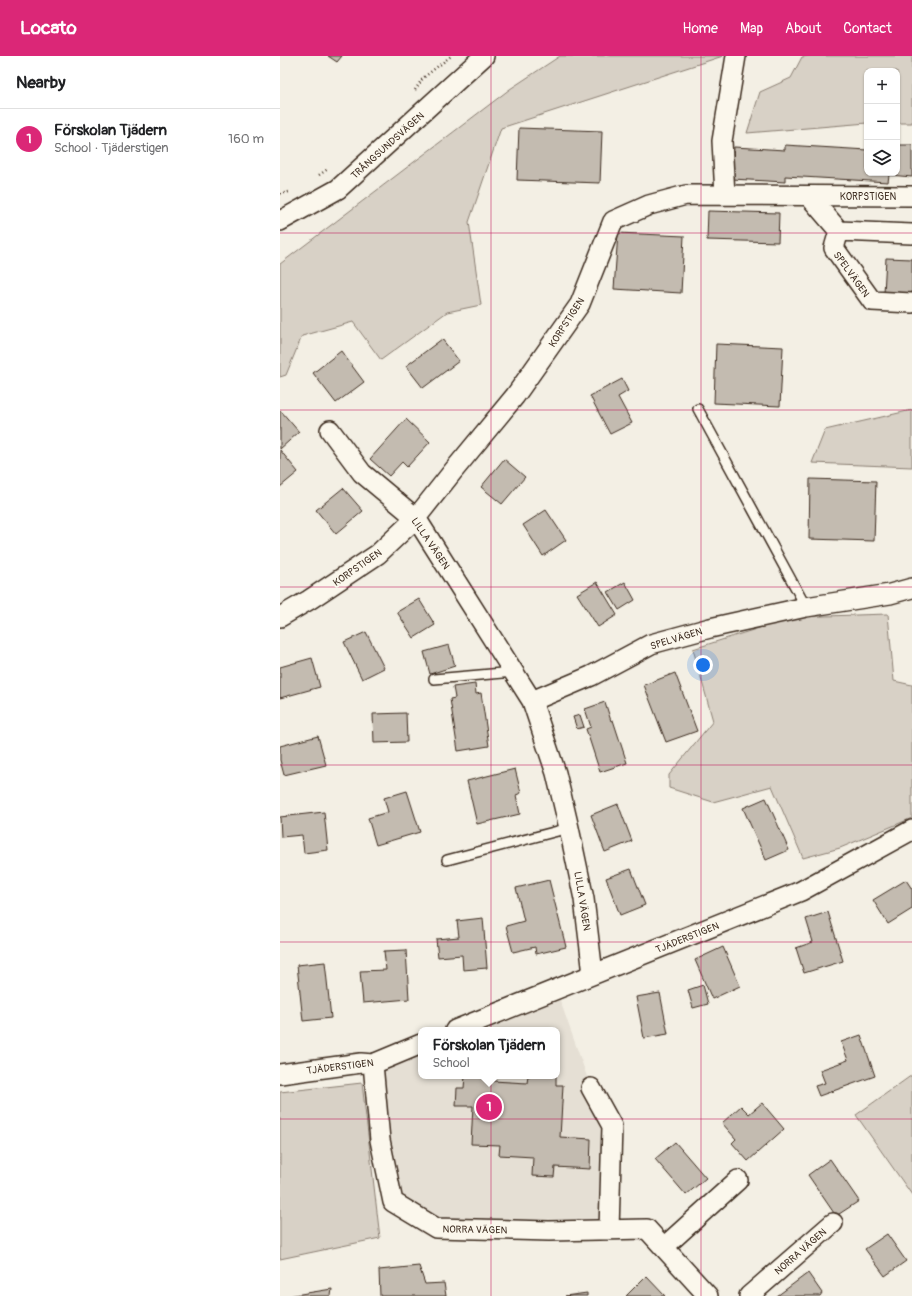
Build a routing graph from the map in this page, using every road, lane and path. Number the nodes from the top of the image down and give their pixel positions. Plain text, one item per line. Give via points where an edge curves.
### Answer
1 (484, 56) edge
2 (736, 56) edge
3 (725, 195) junction
4 (809, 196) junction
5 (912, 196) edge
6 (280, 221) edge
7 (839, 231) junction
8 (912, 234) edge
9 (912, 303) edge
10 (698, 409) dead end
11 (330, 430) dead end
12 (416, 518) junction
13 (912, 588) edge
14 (806, 606) junction
15 (280, 618) edge
16 (514, 672) junction
17 (434, 679) dead end
18 (532, 701) junction
19 (569, 828) junction
20 (912, 830) edge
21 (447, 860) dead end
22 (593, 974) junction
23 (462, 1027) edge
24 (418, 1045) edge
25 (373, 1064) junction
26 (280, 1074) edge
27 (591, 1088) dead end
28 (738, 1180) dead end
29 (833, 1222) dead end
30 (609, 1230) junction
31 (664, 1247) junction
32 (708, 1296) edge
33 (749, 1296) edge

1 - 6 street, TRÅNGSUNDSVÄGEN via 338,189
2 - 3 street via 722,141
3 - 4 street, KORPSTIGEN
3 - 12 street, KORPSTIGEN via 686,195 649,205 613,221 580,304 515,396
4 - 5 street, KORPSTIGEN
4 - 7 street
7 - 8 street
7 - 9 street, SPELVÄGEN via 834,248 872,301
10 - 14 lane
11 - 12 street, LILLA VÄGEN via 362,473
12 - 15 street, KORPSTIGEN via 378,554
12 - 16 street, LILLA VÄGEN
13 - 14 street, SPELVÄGEN via 890,594
14 - 18 street, SPELVÄGEN via 651,644 591,676
16 - 17 lane
16 - 18 street, LILLA VÄGEN
18 - 19 street, LILLA VÄGEN via 556,773
19 - 21 lane
19 - 22 street, LILLA VÄGEN via 584,898
20 - 22 street, TJÄDERSTIGEN via 801,891
22 - 23 street, TJÄDERSTIGEN
24 - 25 street, TJÄDERSTIGEN
25 - 26 street, TJÄDERSTIGEN via 361,1063
25 - 30 street, NORRA VÄGEN via 380,1140 393,1202 436,1228
27 - 30 street via 612,1126
28 - 31 street
29 - 33 street, NORRA VÄGEN
30 - 31 street, NORRA VÄGEN via 647,1229
31 - 32 street, NORRA VÄGEN

